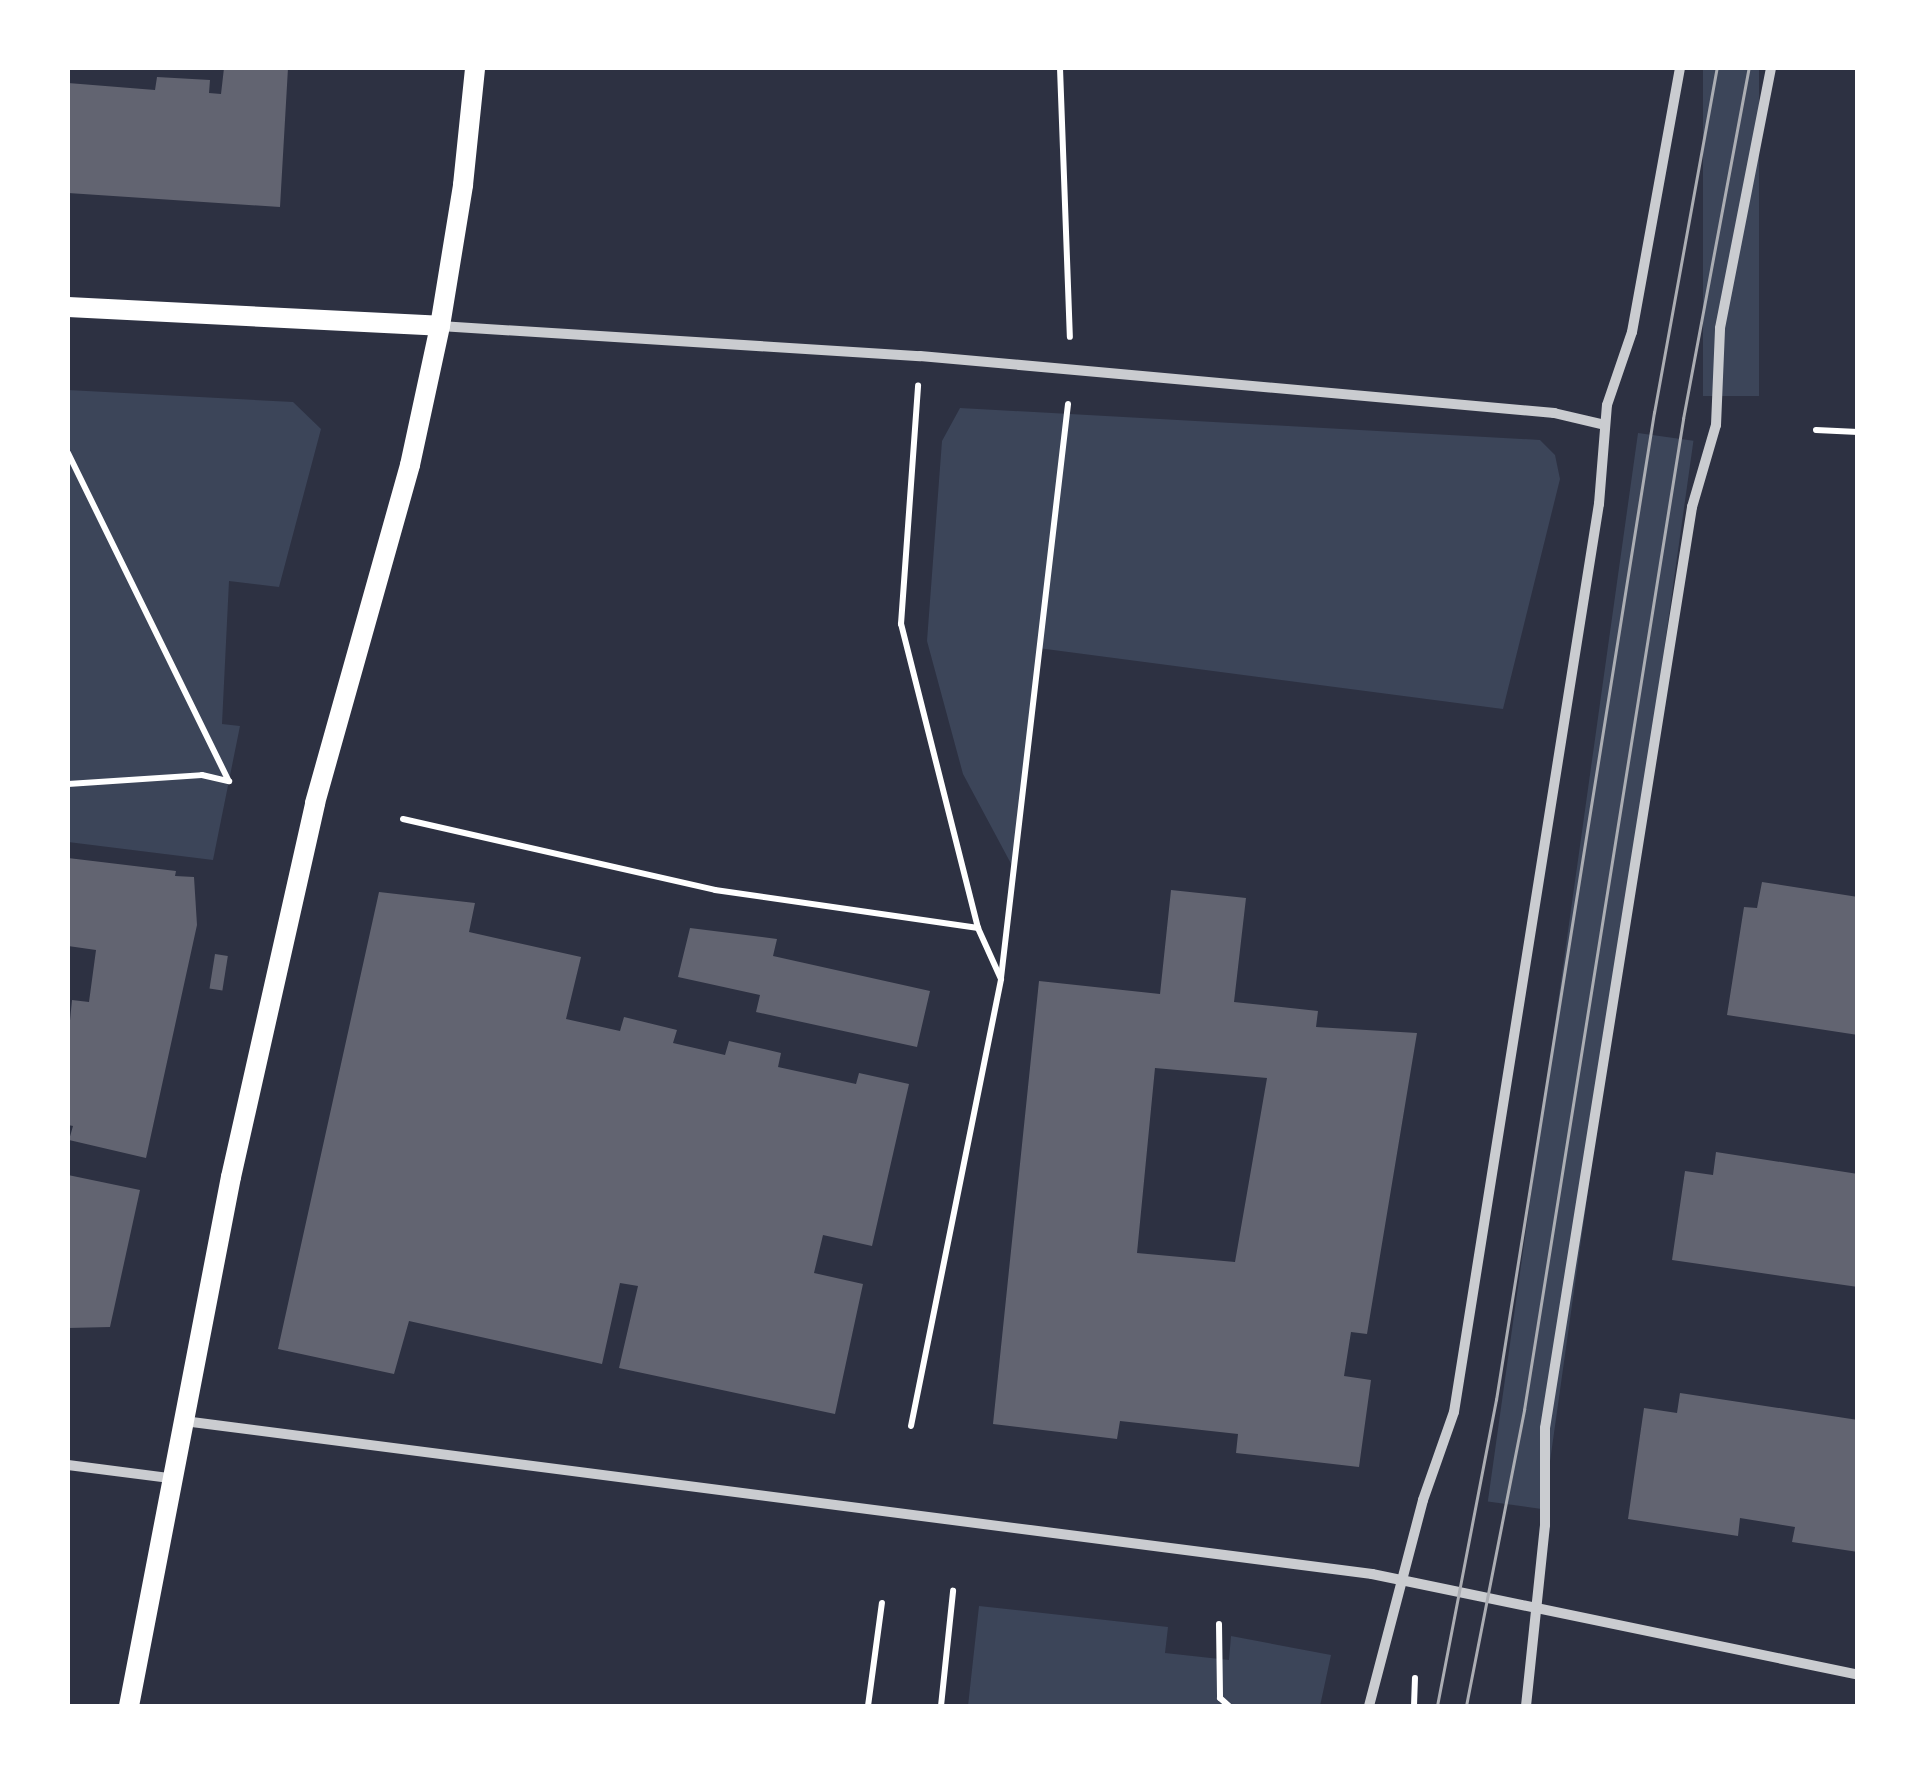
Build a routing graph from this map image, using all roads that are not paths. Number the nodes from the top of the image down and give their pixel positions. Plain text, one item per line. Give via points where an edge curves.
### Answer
1 (475, 68) edge
2 (1680, 68) edge
3 (1770, 68) edge
4 (68, 306) edge
5 (440, 326) junction
6 (1605, 425) junction
7 (183, 1421) junction
8 (68, 1465) edge
9 (170, 1478) junction
10 (1403, 1580) junction
11 (1537, 1611) junction
12 (1858, 1675) edge
13 (130, 1706) edge
14 (1369, 1706) edge
15 (1526, 1706) edge

1 - 5 main road
2 - 6 street via 1632,332
3 - 11 street via 1720,328 1716,425 1692,506 1545,1428
4 - 5 main road
5 - 6 street via 920,356 1554,413
5 - 7 main road via 410,465 315,803
6 - 10 street via 1599,504 1454,1412
7 - 9 main road
7 - 10 street
8 - 9 street
9 - 13 main road
10 - 11 street
10 - 14 street
11 - 12 street
11 - 15 street

